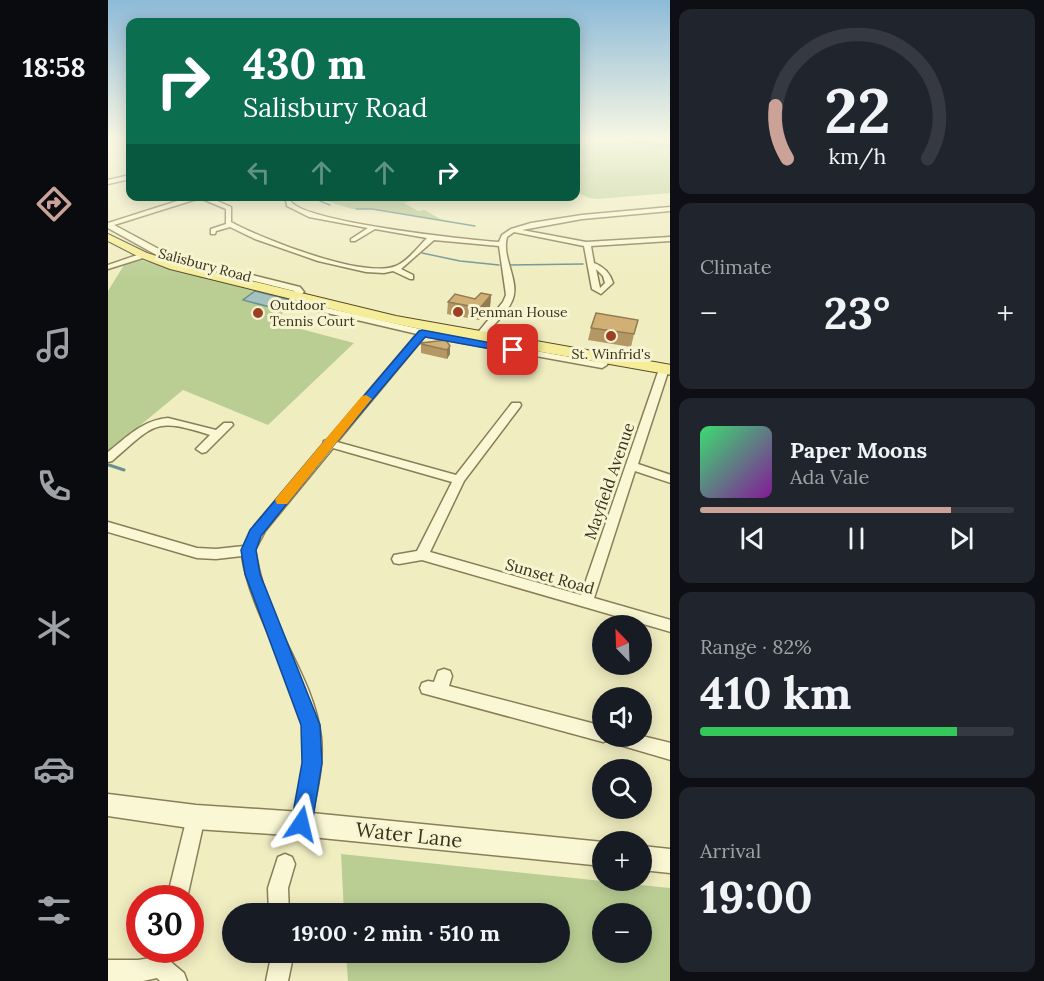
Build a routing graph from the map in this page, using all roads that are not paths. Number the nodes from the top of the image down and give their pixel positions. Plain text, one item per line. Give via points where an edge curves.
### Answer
1 (188, 201) edge
2 (211, 201) edge
3 (288, 201) dead end
4 (670, 209) edge
5 (108, 225) edge
6 (230, 225) junction
7 (374, 227) junction
8 (512, 230) junction
9 (211, 231) dead end
10 (108, 237) edge
11 (432, 238) junction
12 (670, 239) edge
13 (352, 240) dead end
14 (502, 244) junction
15 (587, 244) junction
16 (143, 255) junction
17 (591, 264) dead end
18 (108, 267) edge
19 (395, 269) junction
20 (410, 277) dead end
21 (300, 297) junction
22 (425, 330) junction
23 (479, 336) junction
24 (605, 356) junction
25 (667, 370) edge
26 (516, 405) dead end
27 (228, 425) dead end
28 (218, 434) junction
29 (328, 443) junction
30 (202, 449) dead end
31 (108, 458) edge
32 (632, 466) junction
33 (670, 479) edge
34 (459, 480) junction
35 (108, 527) edge
36 (248, 550) junction
37 (422, 555) junction
38 (399, 559) dead end
39 (585, 603) junction
40 (670, 627) edge
41 (437, 685) dead end
42 (592, 731) edge
43 (652, 747) edge
44 (670, 752) edge
45 (108, 805) edge
46 (196, 817) junction
47 (301, 824) junction
48 (592, 853) edge
49 (652, 859) edge
50 (670, 861) edge
51 (285, 864) dead end
52 (180, 885) edge
53 (279, 903) edge
54 (281, 963) edge
55 (167, 966) edge
56 (108, 971) edge
57 (277, 981) edge

1 - 5 street
2 - 6 street via 229,208
3 - 7 street via 290,207 301,211
4 - 8 street via 564,219
5 - 21 street, Salisbury Road via 165,256 297,289
6 - 9 street
6 - 19 street via 343,266
7 - 11 street
7 - 13 street
8 - 14 street via 504,236
8 - 15 street
10 - 16 main road, Salisbury Road
11 - 14 street
11 - 19 street
12 - 15 street
14 - 23 street via 510,295
15 - 17 street
16 - 18 street
16 - 21 main road, Salisbury Road
19 - 20 street
21 - 22 main road, Salisbury Road
22 - 23 main road, Salisbury Road
22 - 24 street, Salisbury Road via 602,365
22 - 29 street
23 - 24 main road, Salisbury Road
24 - 25 main road, Salisbury Road
25 - 32 street, Mayfield Avenue
26 - 34 street
27 - 28 street
28 - 30 street
28 - 31 street via 159,420
29 - 34 street
29 - 36 street via 255,534
32 - 33 street
32 - 39 street, Mayfield Avenue
34 - 37 street
35 - 36 street via 197,553
36 - 47 street via 259,593 310,725 312,763
37 - 38 street, Sunset Road
37 - 39 street, Sunset Road
39 - 40 street, Sunset Road
41 - 42 street
43 - 44 street
45 - 46 street, Water Lane
46 - 47 street, Water Lane
46 - 52 street
47 - 48 street, Water Lane
49 - 50 street
51 - 53 street via 278,888
54 - 57 street
55 - 56 street

